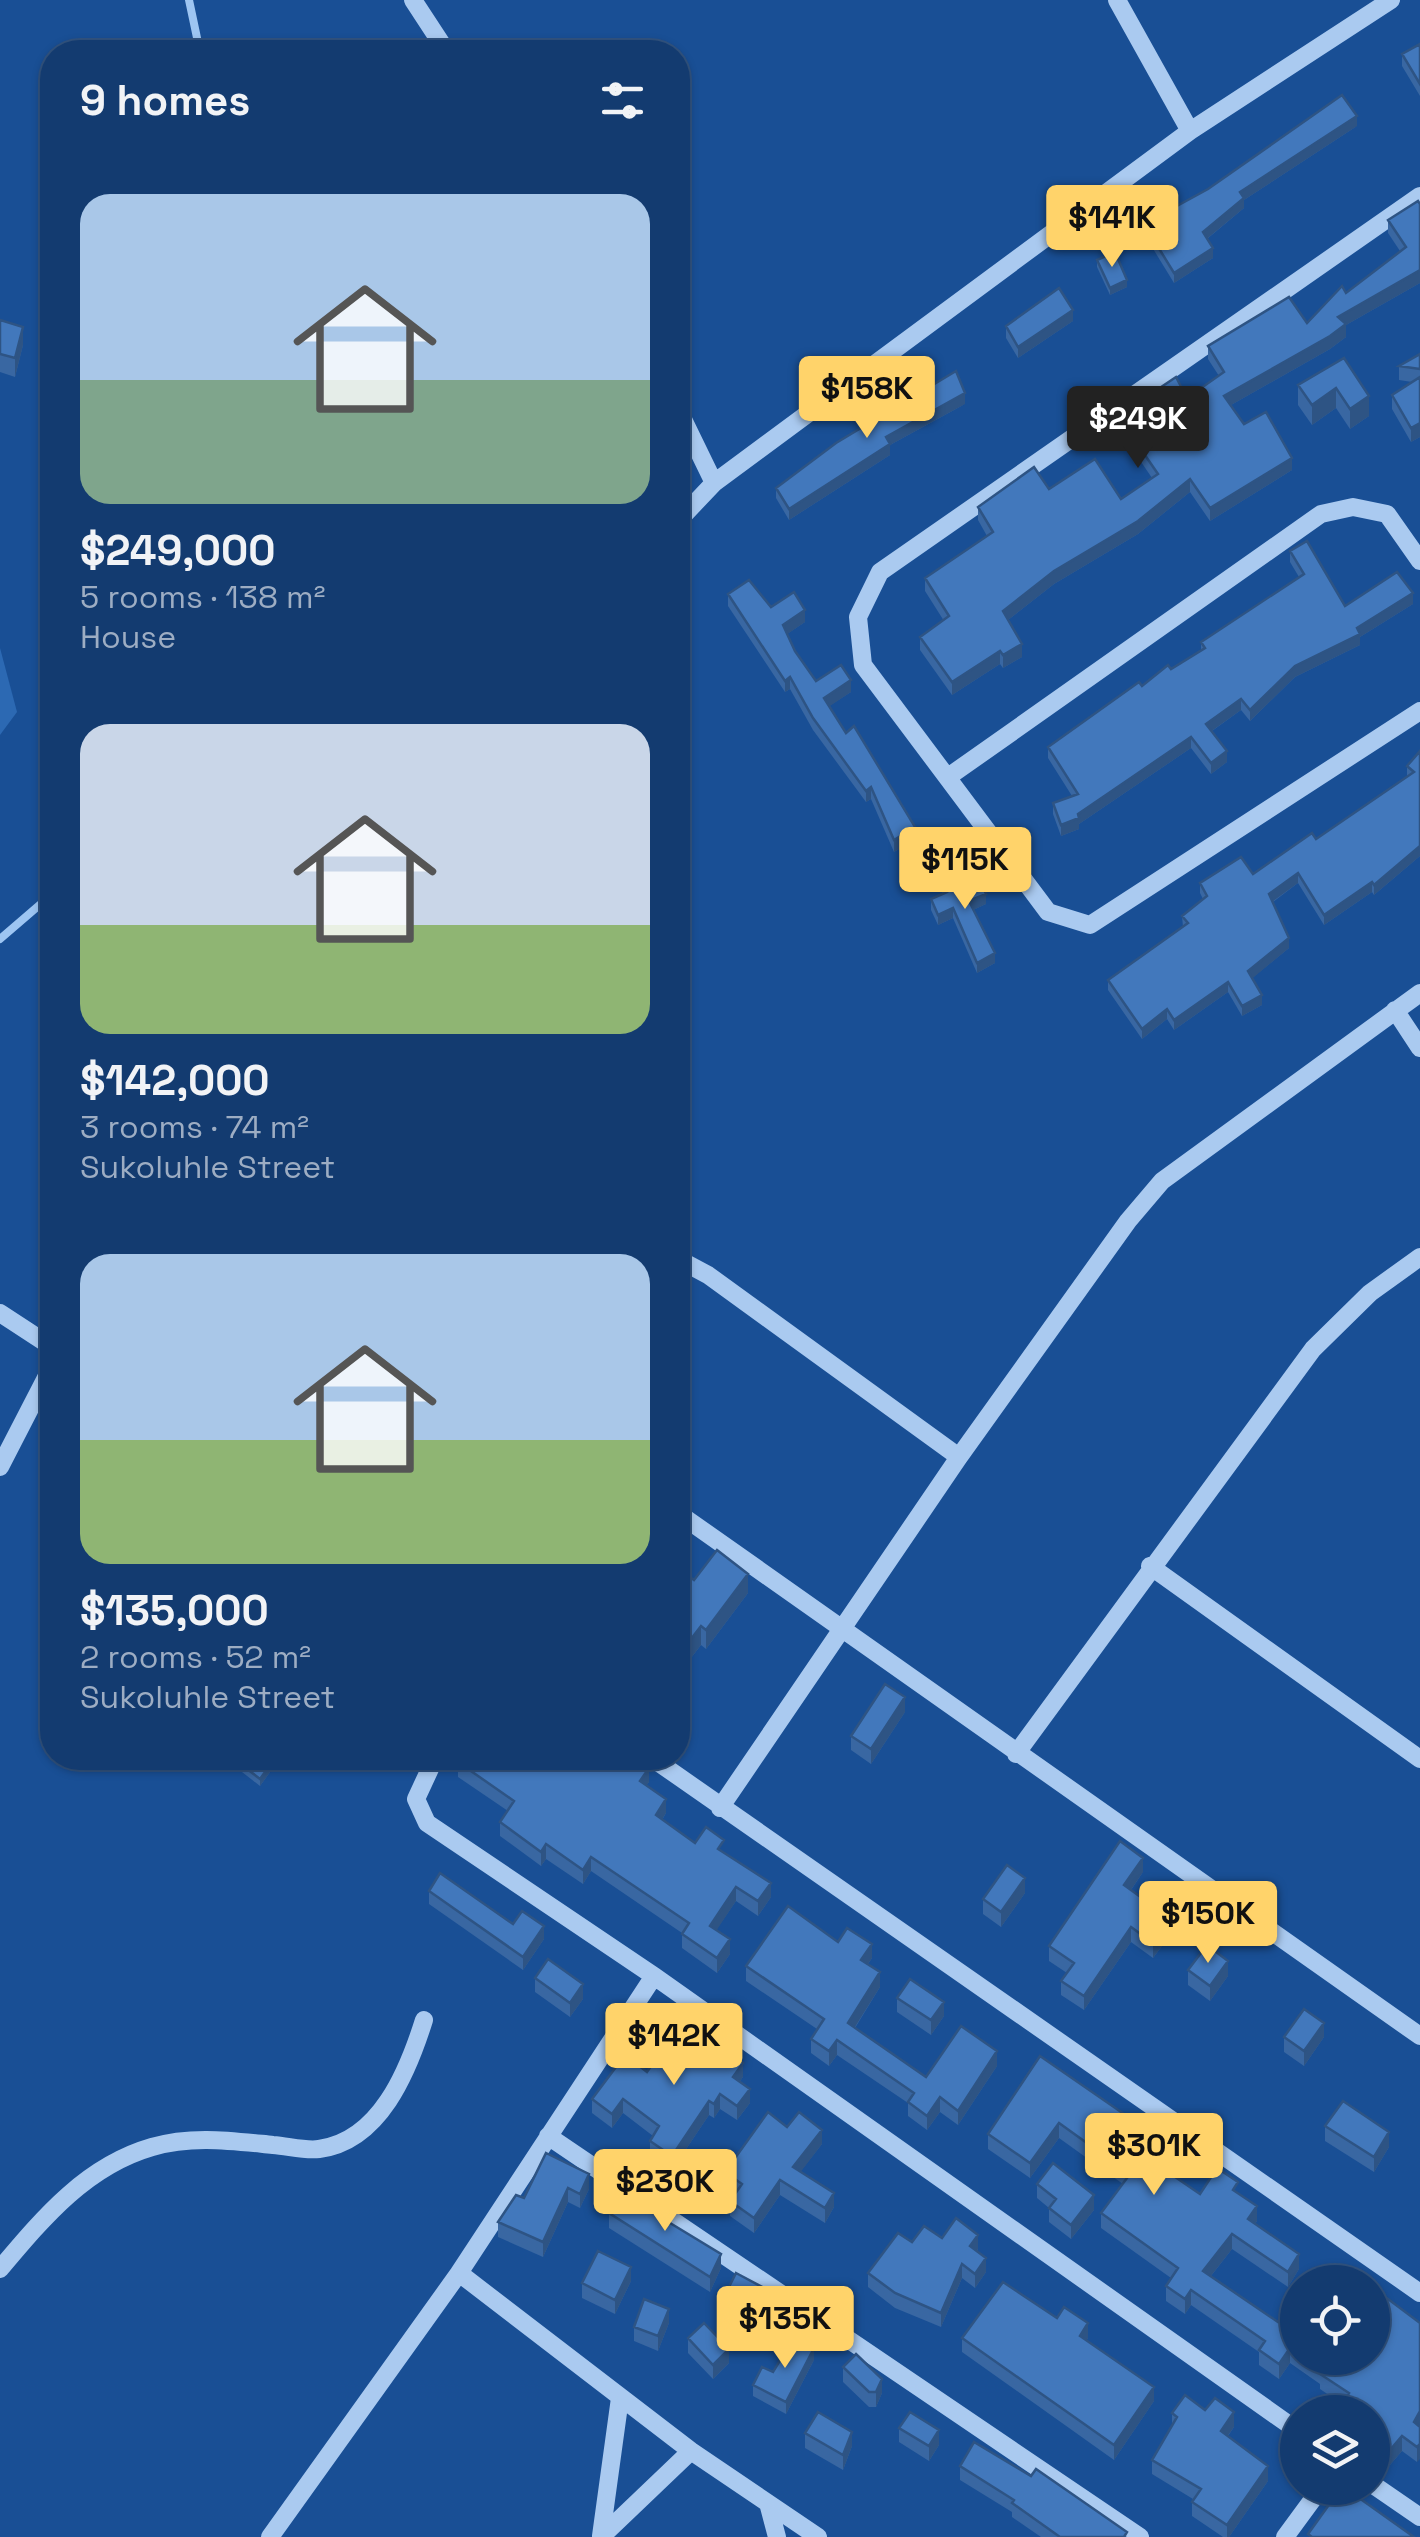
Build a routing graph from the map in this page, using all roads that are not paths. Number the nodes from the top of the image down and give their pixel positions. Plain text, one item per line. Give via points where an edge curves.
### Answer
1 (413, 0) edge
2 (1117, 0) edge
3 (1391, 0) edge
4 (439, 40) edge
5 (1190, 131) junction
6 (1419, 198) edge
7 (690, 434) edge
8 (714, 483) junction
9 (690, 508) edge
10 (1420, 562) edge
11 (1420, 710) edge
12 (948, 777) junction
13 (1420, 993) edge
14 (1395, 1010) junction
15 (1420, 1048) edge
16 (1420, 1257) edge
17 (690, 1265) edge
18 (0, 1313) edge
19 (40, 1339) edge
20 (40, 1389) edge
21 (958, 1457) junction
22 (0, 1467) edge
23 (690, 1522) edge
24 (1150, 1566) junction
25 (838, 1628) junction
26 (1016, 1754) junction
27 (1420, 1759) edge
28 (429, 1770) edge
29 (668, 1770) edge
30 (720, 1808) junction
31 (654, 1976) junction
32 (424, 2020) dead end
33 (1420, 2036) edge
34 (548, 2136) junction
35 (0, 2269) edge
36 (458, 2273) junction
37 (1420, 2293) edge
38 (620, 2398) junction
39 (1280, 2418) edge
40 (691, 2451) junction
41 (1390, 2496) edge
42 (768, 2503) junction
43 (1309, 2505) edge
44 (1420, 2517) edge
45 (270, 2537) edge
46 (601, 2537) edge
47 (776, 2537) edge
48 (818, 2537) edge
49 (1140, 2537) edge
50 (1285, 2537) edge

1 - 4 street
2 - 5 street
3 - 5 street
5 - 8 street
6 - 12 street via 880,572 858,617 863,665
7 - 8 street
8 - 9 street
10 - 12 street via 1386,514 1353,506 1321,514
11 - 12 street via 1090,925 1048,912
13 - 14 street
14 - 15 street
14 - 21 street via 1162,1181
16 - 24 street via 1370,1293 1313,1349
17 - 21 street
18 - 19 street
20 - 22 street
21 - 25 street
23 - 25 street
24 - 26 street
24 - 27 street
25 - 26 street
25 - 30 street
26 - 33 street
28 - 31 street via 416,1799 427,1823
29 - 30 street
30 - 37 street
31 - 34 street
31 - 39 street
32 - 35 street via 408,2074 345,2141 317,2150 213,2139 153,2147 103,2168 53,2206
34 - 36 street
34 - 49 street
36 - 38 street
36 - 45 street
38 - 40 street
38 - 46 street
40 - 42 street
40 - 46 street
41 - 44 street
42 - 47 street
42 - 48 street
43 - 50 street

